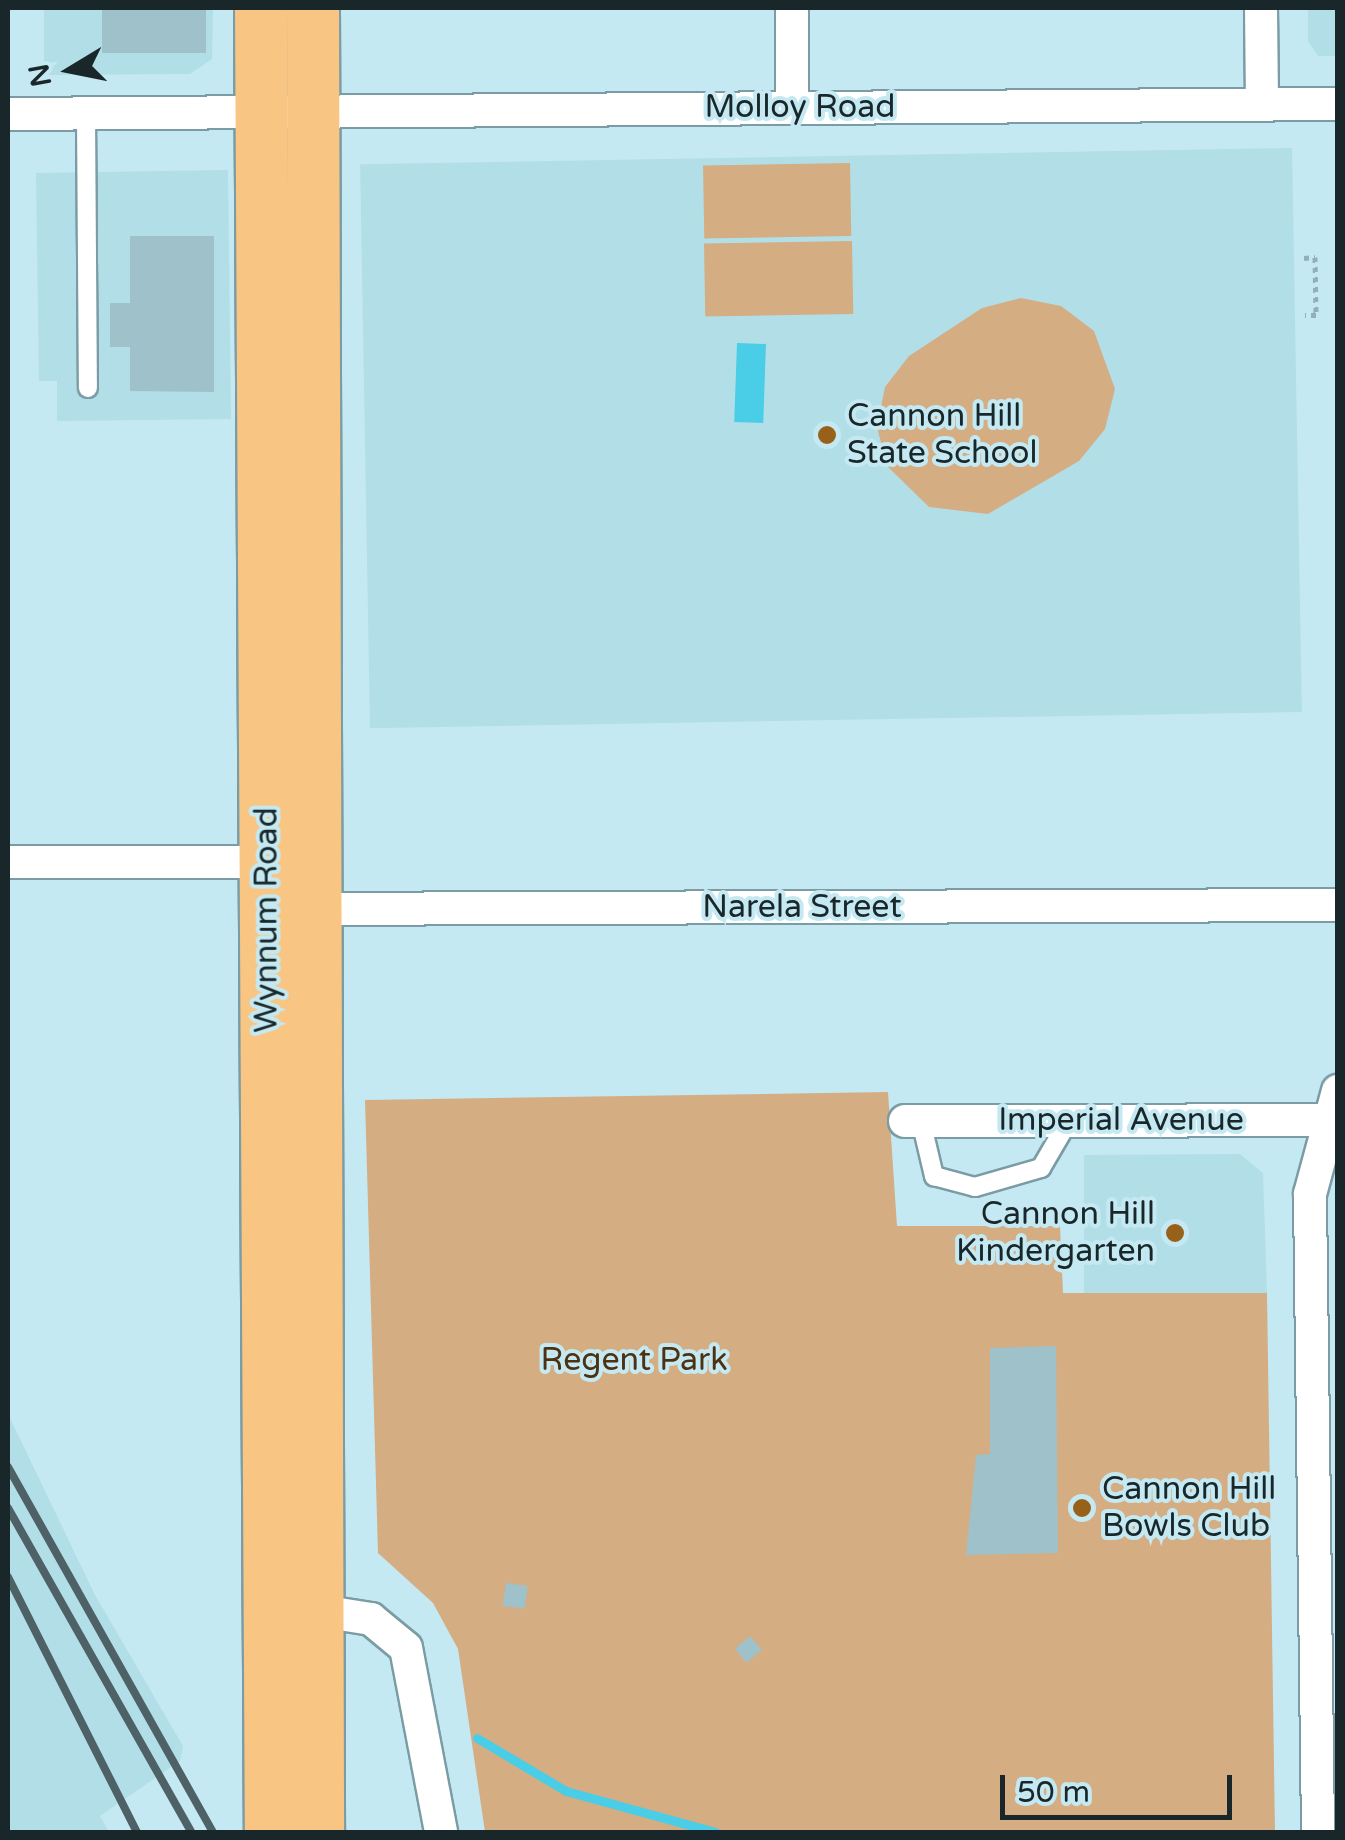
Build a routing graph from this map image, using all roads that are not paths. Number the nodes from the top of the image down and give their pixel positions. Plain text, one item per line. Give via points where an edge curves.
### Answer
1 (261, 8) edge
2 (313, 8) edge
3 (792, 8) edge
4 (1262, 8) edge
5 (1262, 104) junction
6 (1338, 104) edge
7 (792, 108) junction
8 (314, 109) junction
9 (262, 112) junction
10 (8, 114) edge
11 (86, 114) junction
12 (88, 388) dead end
13 (8, 862) edge
14 (292, 885) junction
15 (1338, 905) edge
16 (1335, 1110) edge
17 (1069, 1120) junction
18 (913, 1121) joint
19 (295, 1607) junction
20 (271, 1832) edge
21 (318, 1832) edge
22 (441, 1832) edge
23 (1318, 1832) edge

1 - 9 main road, Wynnum Road
2 - 8 main road, Wynnum Road
3 - 7 street
4 - 5 street
5 - 6 street, Molloy Road
5 - 7 street, Molloy Road
7 - 8 street, Molloy Road
8 - 9 street, Molloy Road
8 - 14 main road, Wynnum Road
9 - 11 street, Molloy Road
9 - 14 main road, Wynnum Road
10 - 11 street, Molloy Road
11 - 12 lane
13 - 14 street, Narela Street
14 - 15 street, Narela Street
14 - 19 main road, Wynnum Road
16 - 17 street, Imperial Avenue
16 - 23 street via 1310,1194
17 - 18 street, Imperial Avenue
17 - 18 lane via 1041,1168 975,1187 934,1176
19 - 20 main road, Wynnum Road
19 - 21 main road, Wynnum Road
19 - 22 street via 382,1624 406,1648

